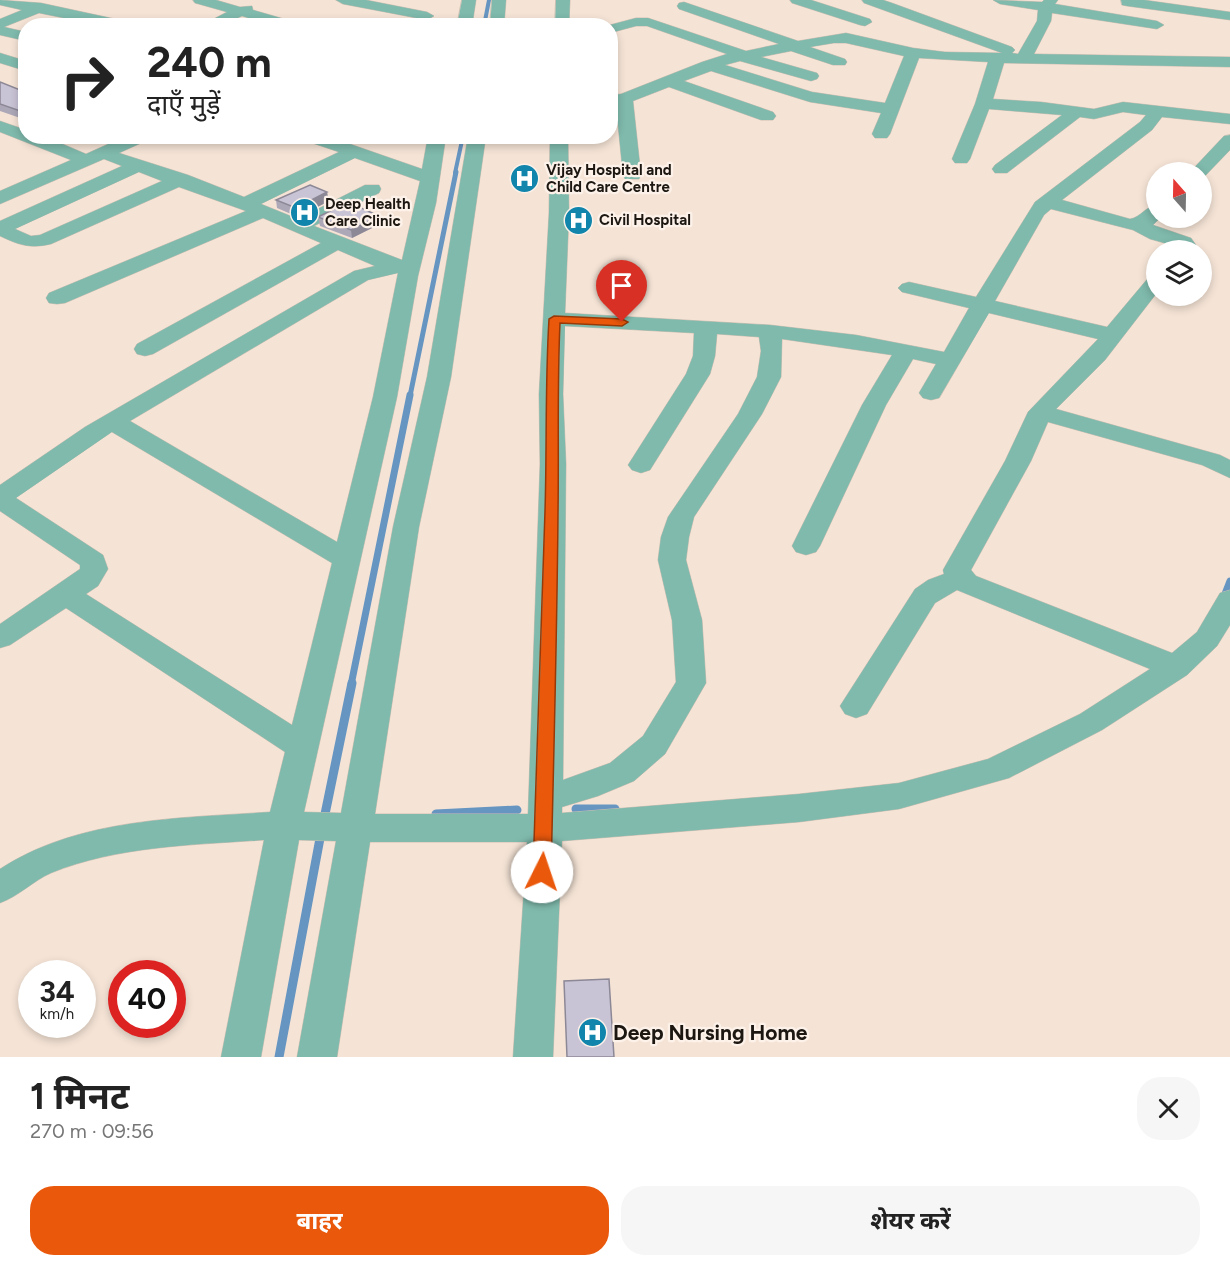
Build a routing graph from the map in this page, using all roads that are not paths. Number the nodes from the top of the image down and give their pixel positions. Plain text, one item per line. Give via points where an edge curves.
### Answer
1 (58, 0) edge
2 (200, 0) edge
3 (342, 0) edge
4 (414, 0) edge
5 (469, 0) edge
6 (499, 0) edge
7 (563, 0) edge
8 (796, 0) edge
9 (869, 0) edge
10 (911, 0) edge
11 (1000, 0) edge
12 (1114, 0) edge
13 (0, 1) edge
14 (95, 4) dead end
15 (261, 4) dead end
16 (1049, 4) edge
17 (684, 6) dead end
18 (1159, 6) junction
19 (38, 8) junction
20 (894, 8) junction
21 (243, 11) junction
22 (70, 15) junction
23 (1230, 16) edge
24 (86, 18) edge
25 (226, 18) edge
26 (266, 18) edge
27 (418, 18) edge
28 (429, 18) edge
29 (466, 18) edge
30 (498, 18) edge
31 (562, 18) edge
32 (865, 22) junction
33 (0, 24) edge
34 (618, 27) edge
35 (809, 30) dead end
36 (0, 31) edge
37 (18, 35) edge
38 (1163, 35) junction
39 (838, 39) junction
40 (793, 45) junction
41 (913, 53) junction
42 (741, 55) junction
43 (1024, 57) junction
44 (0, 58) edge
45 (997, 59) junction
46 (1161, 61) junction
47 (839, 62) dead end
48 (1230, 62) edge
49 (18, 64) edge
50 (708, 65) junction
51 (811, 76) dead end
52 (668, 81) junction
53 (618, 99) edge
54 (618, 104) edge
55 (983, 104) junction
56 (891, 109) junction
57 (1158, 111) junction
58 (1075, 113) junction
59 (767, 116) dead end
60 (1230, 119) edge
61 (0, 126) edge
62 (18, 133) edge
63 (881, 134) dead end
64 (1230, 140) edge
65 (54, 144) edge
66 (123, 144) edge
67 (332, 144) edge
68 (436, 144) edge
69 (476, 144) edge
70 (559, 144) edge
71 (354, 152) junction
72 (94, 156) junction
73 (961, 159) dead end
74 (1209, 162) edge
75 (139, 165) junction
76 (1001, 168) dead end
77 (632, 175) dead end
78 (430, 178) junction
79 (181, 179) junction
80 (372, 189) dead end
81 (0, 198) edge
82 (1048, 202) junction
83 (245, 204) junction
84 (264, 212) junction
85 (1146, 221) edge
86 (1137, 225) junction
87 (299, 226) junction
88 (0, 229) edge
89 (1176, 240) edge
90 (336, 242) junction
91 (403, 265) junction
92 (909, 288) dead end
93 (1146, 294) edge
94 (57, 298) dead end
95 (984, 304) junction
96 (554, 319) junction
97 (706, 327) junction
98 (770, 332) junction
99 (1112, 335) junction
100 (145, 349) dead end
101 (906, 351) junction
102 (950, 360) junction
103 (931, 393) dead end
104 (1040, 412) junction
105 (112, 421) junction
106 (641, 465) dead end
107 (1230, 470) edge
108 (0, 498) edge
109 (806, 546) dead end
110 (346, 559) junction
111 (962, 580) junction
112 (65, 594) junction
113 (1230, 600) edge
114 (0, 638) edge
115 (1219, 643) edge
116 (1176, 667) junction
117 (856, 706) dead end
118 (302, 747) junction
119 (545, 813) junction
120 (319, 827) junction
121 (0, 888) edge
122 (241, 1057) edge
123 (317, 1057) edge
124 (532, 1057) edge

1 - 19 street
2 - 21 street
3 - 27 street
4 - 28 street
5 - 29 street
6 - 30 street
7 - 31 street
8 - 32 street
9 - 20 street
10 - 20 street
11 - 16 street
12 - 18 street
13 - 19 street
14 - 22 street
15 - 21 street
16 - 38 street
16 - 43 street
17 - 40 street
18 - 23 street
18 - 38 street via 1155,11 1161,16
19 - 22 street
19 - 33 street
20 - 32 street
20 - 43 street
21 - 25 street
21 - 26 street
22 - 24 street
32 - 39 street
34 - 42 street via 648,22
35 - 39 street
36 - 37 street
38 - 46 street
39 - 40 street
39 - 41 street
40 - 42 street
40 - 47 street
41 - 45 street
41 - 56 street
42 - 50 street
42 - 51 street
43 - 45 street
43 - 46 street
44 - 49 street
45 - 55 street
46 - 48 street
50 - 52 street
50 - 56 street via 810,97
52 - 53 street
52 - 59 street
54 - 77 street
55 - 58 street
55 - 73 street
56 - 63 street
57 - 58 street via 1116,107 1101,114
57 - 60 street
57 - 82 street via 1146,126
58 - 76 street
61 - 62 street
64 - 74 street
65 - 72 street
66 - 72 street
67 - 71 street
68 - 78 street
69 - 120 street via 439,377 406,527
70 - 96 street
71 - 78 street
71 - 83 street
72 - 75 street
72 - 81 street
75 - 79 street
75 - 88 street
78 - 91 street via 426,203
79 - 83 street
79 - 88 street via 44,240 28,242
80 - 87 street
82 - 86 street
82 - 95 street via 1036,213
83 - 84 street
84 - 87 street
84 - 94 street
85 - 86 street
86 - 89 street
87 - 90 street
90 - 91 street
90 - 100 street
91 - 105 street via 361,275
91 - 110 street via 385,397
92 - 95 street
93 - 99 street
95 - 99 street
95 - 102 street
96 - 97 street
96 - 119 street
97 - 98 street
97 - 106 street via 698,374
98 - 101 street
98 - 119 street via 769,377 750,414 681,517 675,537 672,560 687,620 691,683 654,745 622,772 586,787
99 - 104 street
101 - 102 street
101 - 109 street via 874,405
102 - 103 street
104 - 107 street via 1211,460
104 - 111 street via 1018,461 961,559 957,570
105 - 108 street
105 - 110 street
108 - 112 street via 93,561 94,569 88,579
110 - 118 street
111 - 116 street
111 - 117 street via 935,587 925,596
112 - 114 street
112 - 118 street
113 - 115 street
115 - 116 street
116 - 119 street via 1091,722 1022,758 962,780 899,796 799,808
118 - 120 street
119 - 120 street
119 - 124 street
120 - 121 street via 158,833 76,850 36,864
120 - 122 street
120 - 123 street

